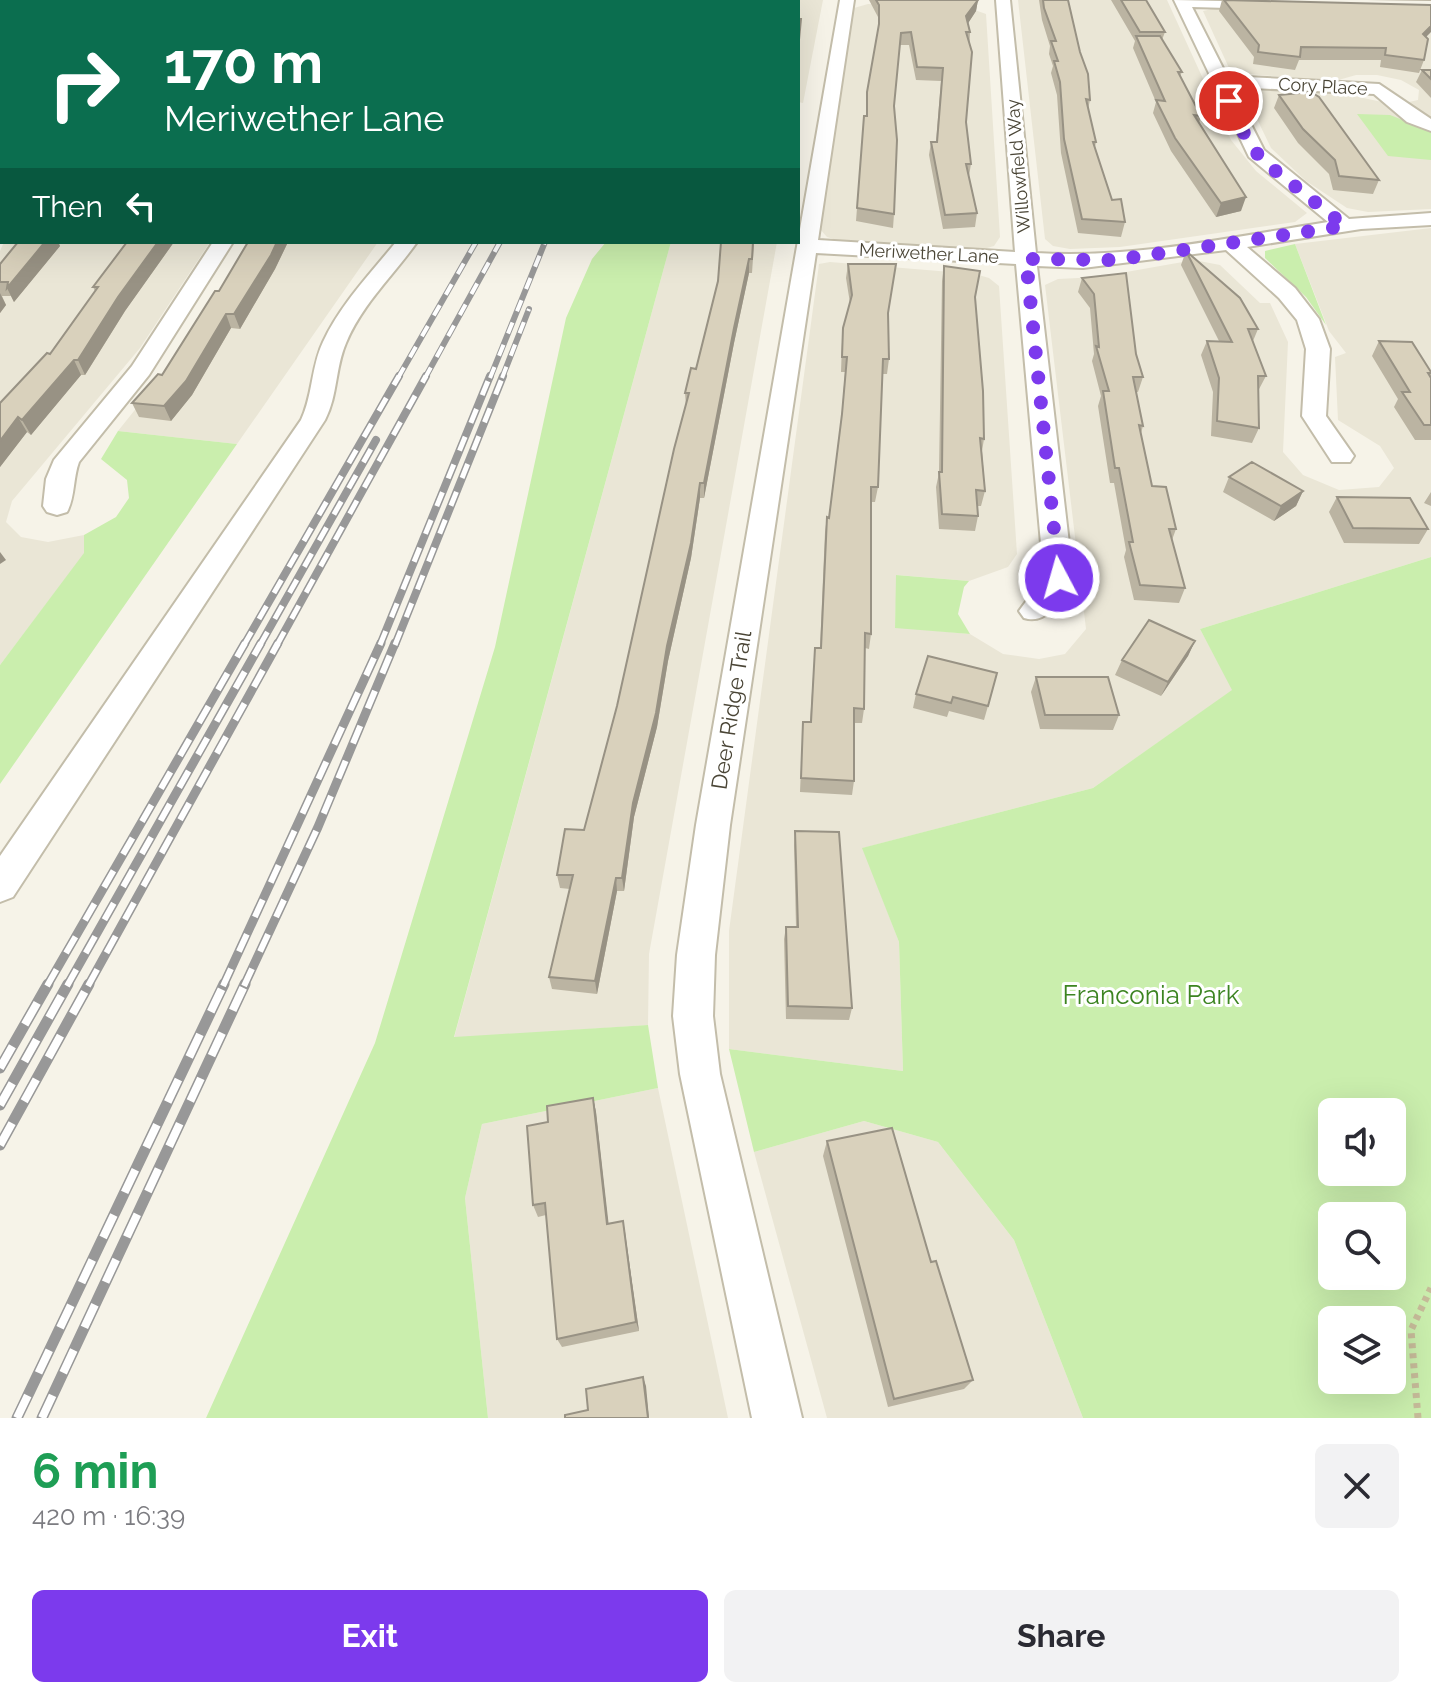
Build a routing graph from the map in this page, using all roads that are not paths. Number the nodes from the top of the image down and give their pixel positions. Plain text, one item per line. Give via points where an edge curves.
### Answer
1 (847, 0) edge
2 (1182, 1) edge
3 (999, 3) edge
4 (1274, 5) edge
5 (1219, 81) junction
6 (1431, 126) edge
7 (1431, 219) edge
8 (1345, 226) junction
9 (222, 244) edge
10 (405, 244) edge
11 (1231, 244) junction
12 (807, 246) junction
13 (1026, 259) junction
14 (1341, 456) dead end
15 (57, 506) dead end
16 (1034, 611) dead end
17 (0, 886) edge
18 (777, 1418) edge

1 - 12 street, Deer Ridge Trail
2 - 4 street
2 - 5 street
3 - 13 street, Willowfield Way
5 - 6 street, Cory Place via 1379,89
5 - 8 street via 1256,153
7 - 8 street, Meriwether Lane
8 - 11 street, Meriwether Lane
9 - 15 street via 141,370 67,460
10 - 17 street via 335,340 325,395 313,420
11 - 13 street, Meriwether Lane via 1115,260
11 - 14 street via 1308,319 1318,349 1314,416
12 - 13 street, Meriwether Lane
12 - 18 street, Deer Ridge Trail via 713,825 693,1016 700,1074
13 - 16 street, Willowfield Way via 1059,578

